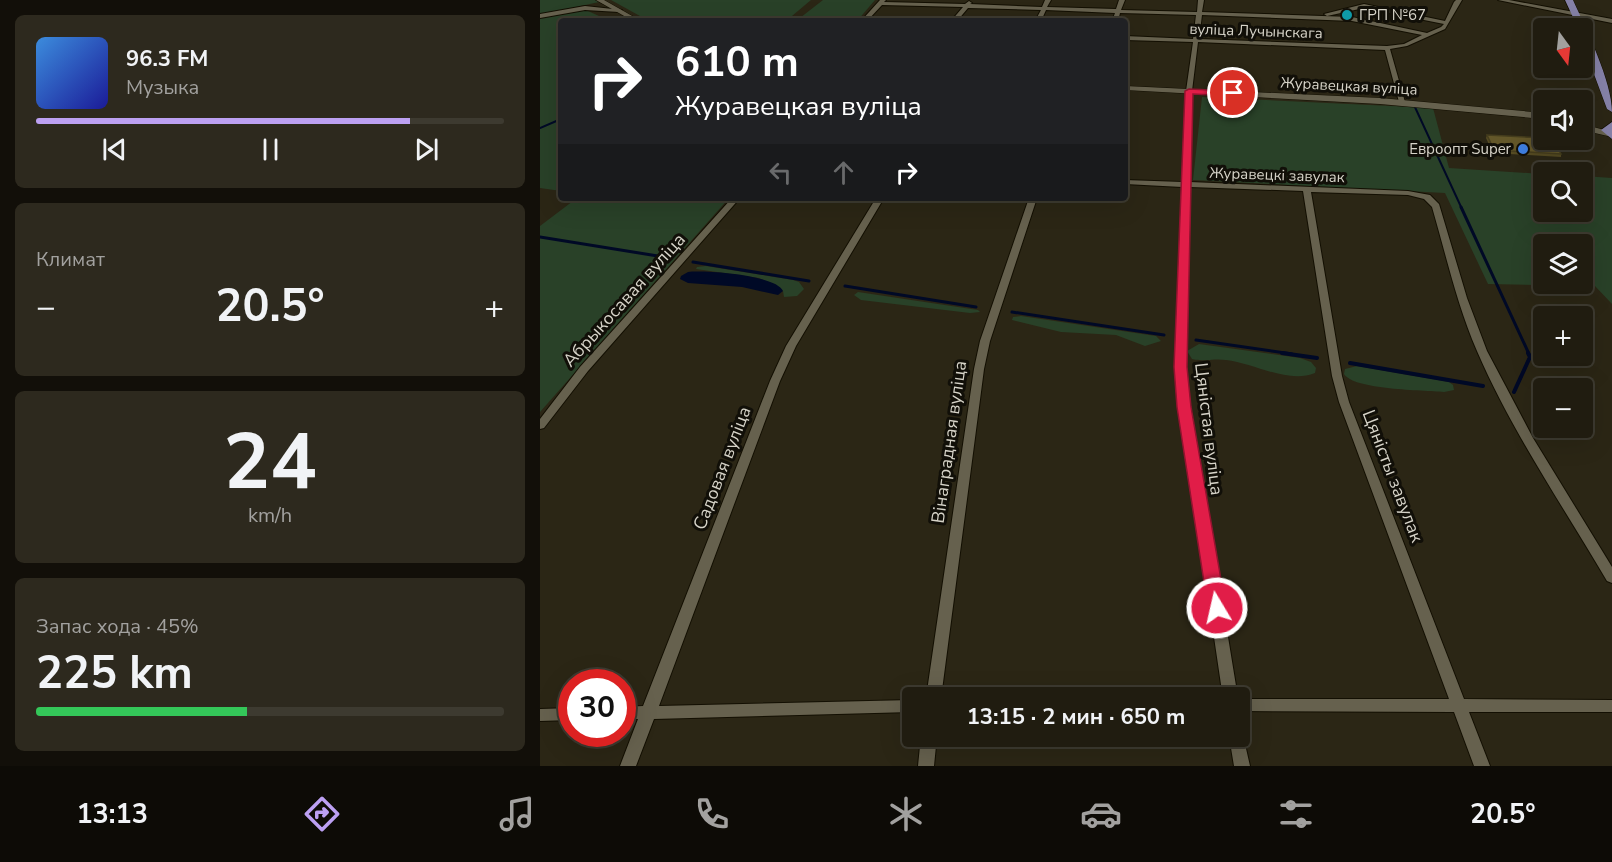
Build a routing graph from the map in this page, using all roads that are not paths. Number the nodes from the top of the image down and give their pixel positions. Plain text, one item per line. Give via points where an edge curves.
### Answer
1 (599, 0) edge
2 (972, 0) edge
3 (1048, 0) edge
4 (1122, 0) edge
5 (1201, 0) edge
6 (1459, 0) edge
7 (1501, 0) edge
8 (1569, 0) edge
9 (882, 1) edge
10 (966, 6) junction
11 (1045, 8) junction
12 (619, 10) junction
13 (1118, 10) junction
14 (1199, 13) junction
15 (1576, 14) junction
16 (540, 16) edge
17 (1315, 17) junction
18 (633, 18) edge
19 (867, 18) edge
20 (956, 18) edge
21 (1040, 18) edge
22 (1116, 18) edge
23 (1578, 18) edge
24 (1612, 21) edge
25 (1447, 22) junction
26 (1428, 35) junction
27 (1128, 38) edge
28 (1195, 40) junction
29 (1387, 48) junction
30 (1593, 55) edge
31 (1128, 88) edge
32 (1189, 91) junction
33 (1609, 92) edge
34 (1402, 102) junction
35 (1612, 109) edge
36 (1533, 117) edge
37 (1593, 125) edge
38 (1593, 128) edge
39 (1612, 130) edge
40 (1128, 182) edge
41 (1185, 185) junction
42 (1307, 190) junction
43 (733, 201) edge
44 (878, 201) edge
45 (1032, 201) edge
46 (540, 426) edge
47 (1612, 578) edge
48 (935, 687) edge
49 (1229, 687) edge
50 (1250, 705) edge
51 (902, 706) edge
52 (1612, 706) edge
53 (1460, 707) junction
54 (636, 712) edge
55 (649, 712) junction
56 (558, 714) edge
57 (540, 715) edge
58 (927, 747) edge
59 (1239, 747) edge
60 (628, 766) edge
61 (926, 766) edge
62 (1242, 766) edge
63 (1482, 766) edge

1 - 12 street
2 - 10 street
3 - 11 street
4 - 13 street
5 - 14 street, Цяністая вуліца
6 - 25 street
7 - 15 street
8 - 15 main road
9 - 10 street
9 - 19 street
10 - 11 street
10 - 20 street
11 - 13 street
11 - 21 street
12 - 16 street via 585,8
12 - 18 street
13 - 14 street
13 - 22 street
14 - 17 street
14 - 28 street, Цяністая вуліца
15 - 23 main road
15 - 24 street
17 - 25 street via 1360,6
17 - 26 street via 1362,20
25 - 26 street, вуліца Лучынскага
26 - 29 street, вуліца Лучынскага
27 - 28 street, вуліца Лучынскага
28 - 29 street, вуліца Лучынскага
28 - 32 street, Цяністая вуліца
29 - 34 street
30 - 33 main road
31 - 32 street, Журавецкая вуліца
32 - 34 street, Журавецкая вуліца
32 - 41 street, Цяністая вуліца
33 - 35 main road
34 - 36 street, Журавецкая вуліца
37 - 39 street
38 - 39 street
40 - 41 street, Журавецкі завулак
41 - 42 street, Журавецкі завулак
41 - 49 street, Цяністая вуліца via 1181,380
42 - 47 street, Журавецкі завулак via 1414,194 1435,204 1486,359 1531,444
42 - 53 street, Цяністы завулак via 1342,395
43 - 46 street, Абрыкосавая вуліца via 577,377
44 - 55 street, Садовая вуліца via 815,304 774,381
45 - 48 street, Вінаградная вуліца via 979,369
50 - 53 street
51 - 55 street
52 - 53 street
53 - 63 street, Цяністы завулак
54 - 55 street
55 - 60 street, Садовая вуліца
56 - 57 street
58 - 61 street
59 - 62 street

